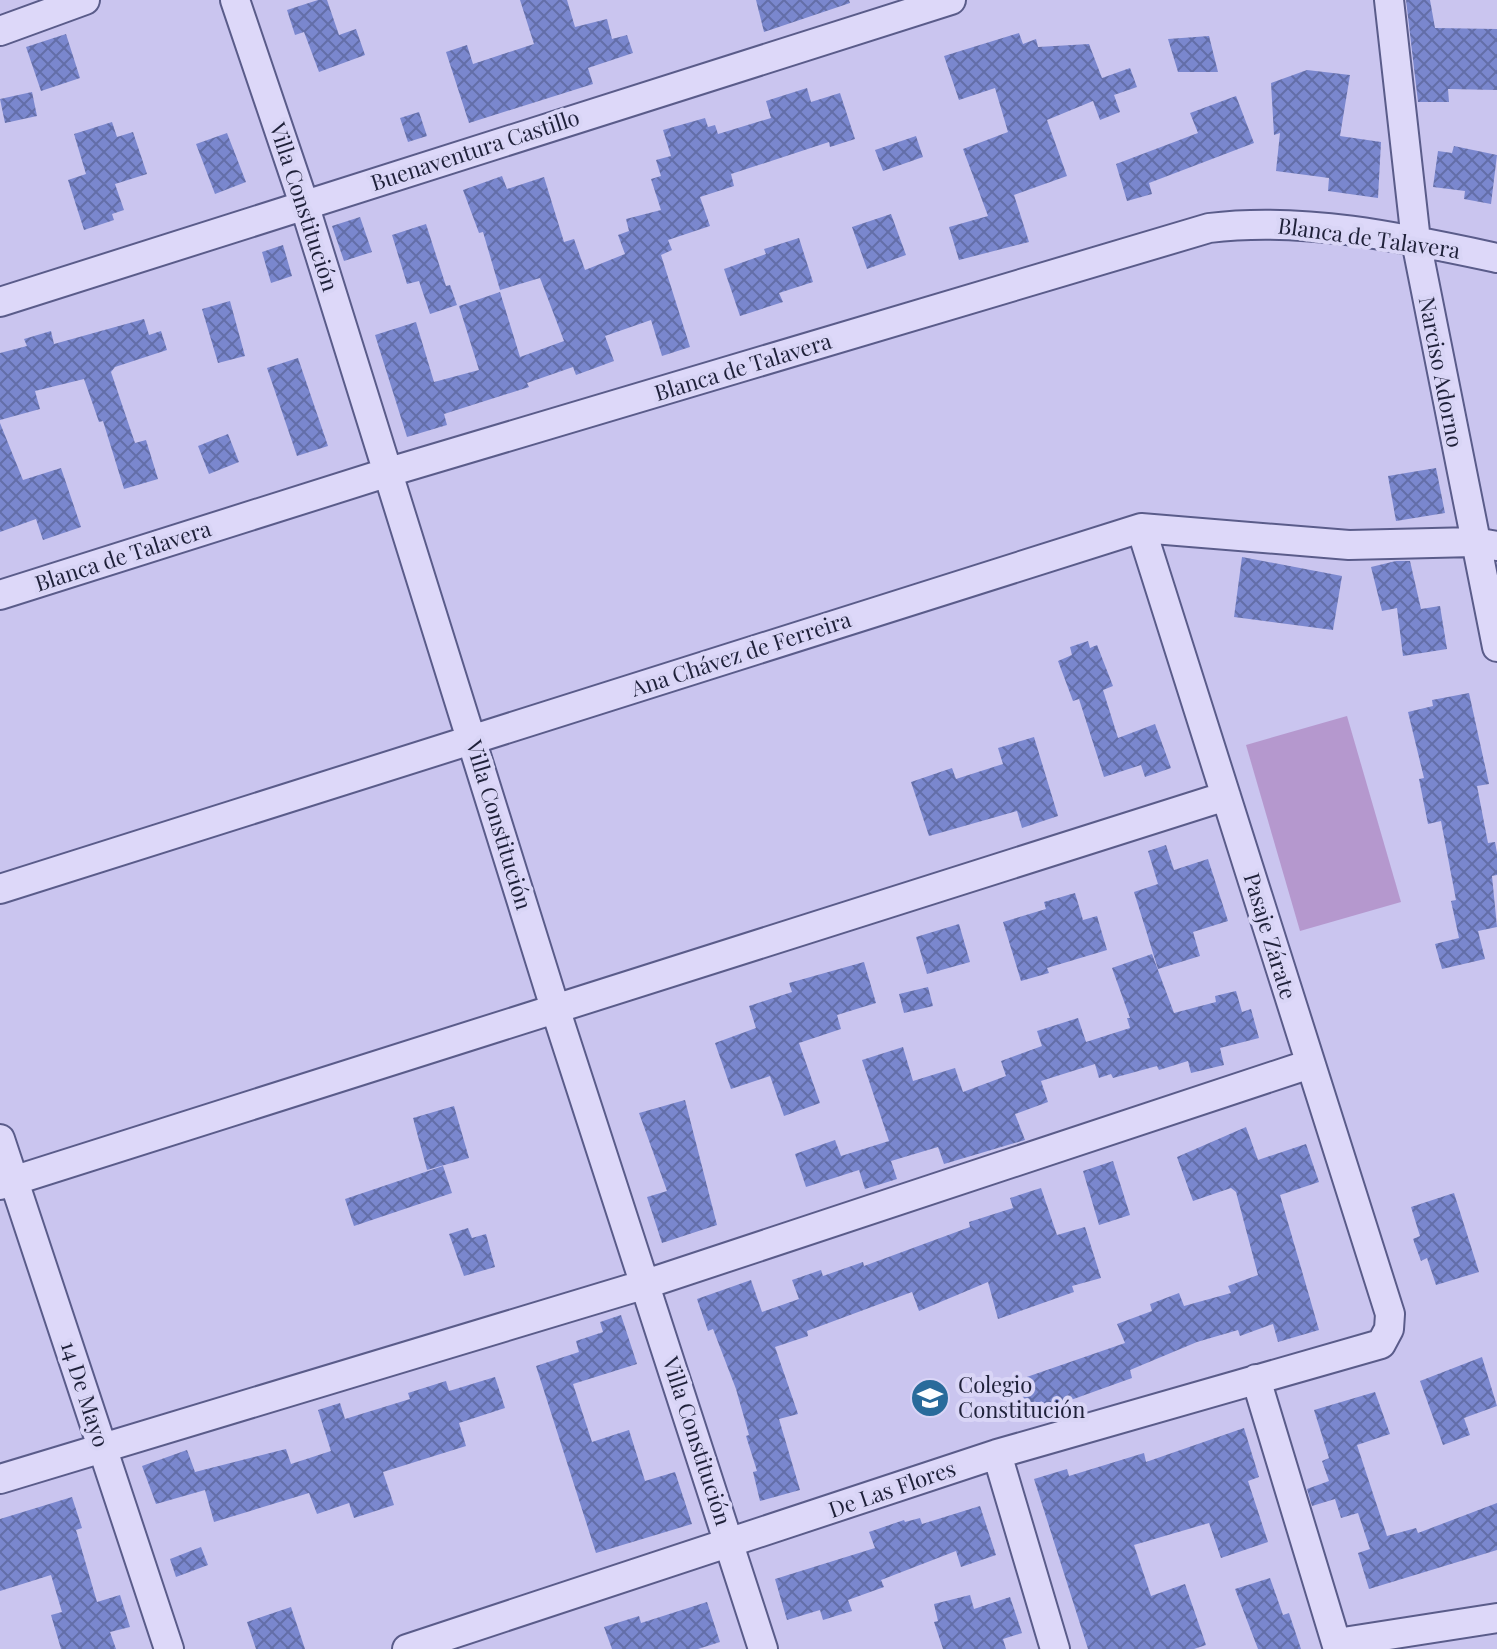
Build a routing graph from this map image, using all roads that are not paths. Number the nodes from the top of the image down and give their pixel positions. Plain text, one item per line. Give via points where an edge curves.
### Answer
1 (85, 0) edge
2 (235, 0) edge
3 (951, 0) edge
4 (1389, 0) edge
5 (0, 31) edge
6 (304, 204) junction
7 (1416, 241) junction
8 (1497, 258) edge
9 (0, 302) edge
10 (389, 472) junction
11 (1141, 528) junction
12 (1486, 544) edge
13 (0, 595) edge
14 (1497, 647) edge
15 (472, 740) junction
16 (1226, 796) junction
17 (0, 889) edge
18 (555, 1008) junction
19 (1310, 1064) junction
20 (0, 1139) edge
21 (7, 1183) edge
22 (646, 1284) junction
23 (1381, 1344) joint
24 (1256, 1379) junction
25 (103, 1447) junction
26 (997, 1454) junction
27 (0, 1479) edge
28 (731, 1544) junction
29 (1497, 1618) edge
30 (461, 1641) edge
31 (1338, 1646) edge
32 (169, 1649) edge
33 (407, 1649) edge
34 (763, 1649) edge
35 (1055, 1649) edge

1 - 5 street
2 - 6 street, Villa Constitución
3 - 6 street, Buenaventura Castillo
4 - 7 street, Narciso Adorno
6 - 9 street, Buenaventura Castillo
6 - 10 street, Villa Constitución
7 - 8 street, Blanca de Talavera
7 - 10 street, Blanca de Talavera via 1281,224 1209,228
7 - 12 street, Narciso Adorno
10 - 13 street, Blanca de Talavera
10 - 15 street, Villa Constitución
11 - 12 street, Ana Chávez de Ferreira via 1349,545
11 - 15 street, Ana Chávez de Ferreira
11 - 16 street, Pasaje Zárate
12 - 14 street, Narciso Adorno
15 - 17 street, Ana Chávez de Ferreira
15 - 18 street, Villa Constitución
16 - 18 street
16 - 19 street, Pasaje Zárate
18 - 21 street
18 - 22 street, Villa Constitución
19 - 22 street
19 - 23 street, Pasaje Zárate via 1390,1314
20 - 21 street, 14 De Mayo
21 - 25 street, 14 De Mayo
22 - 25 street
22 - 28 street, Villa Constitución
23 - 24 street, De Las Flores
24 - 26 street, De Las Flores
24 - 31 street
25 - 27 street
25 - 32 street, 14 De Mayo
26 - 28 street, De Las Flores
26 - 35 street
28 - 30 street, De Las Flores
28 - 34 street, Villa Constitución
29 - 31 street
30 - 33 street, De Las Flores

